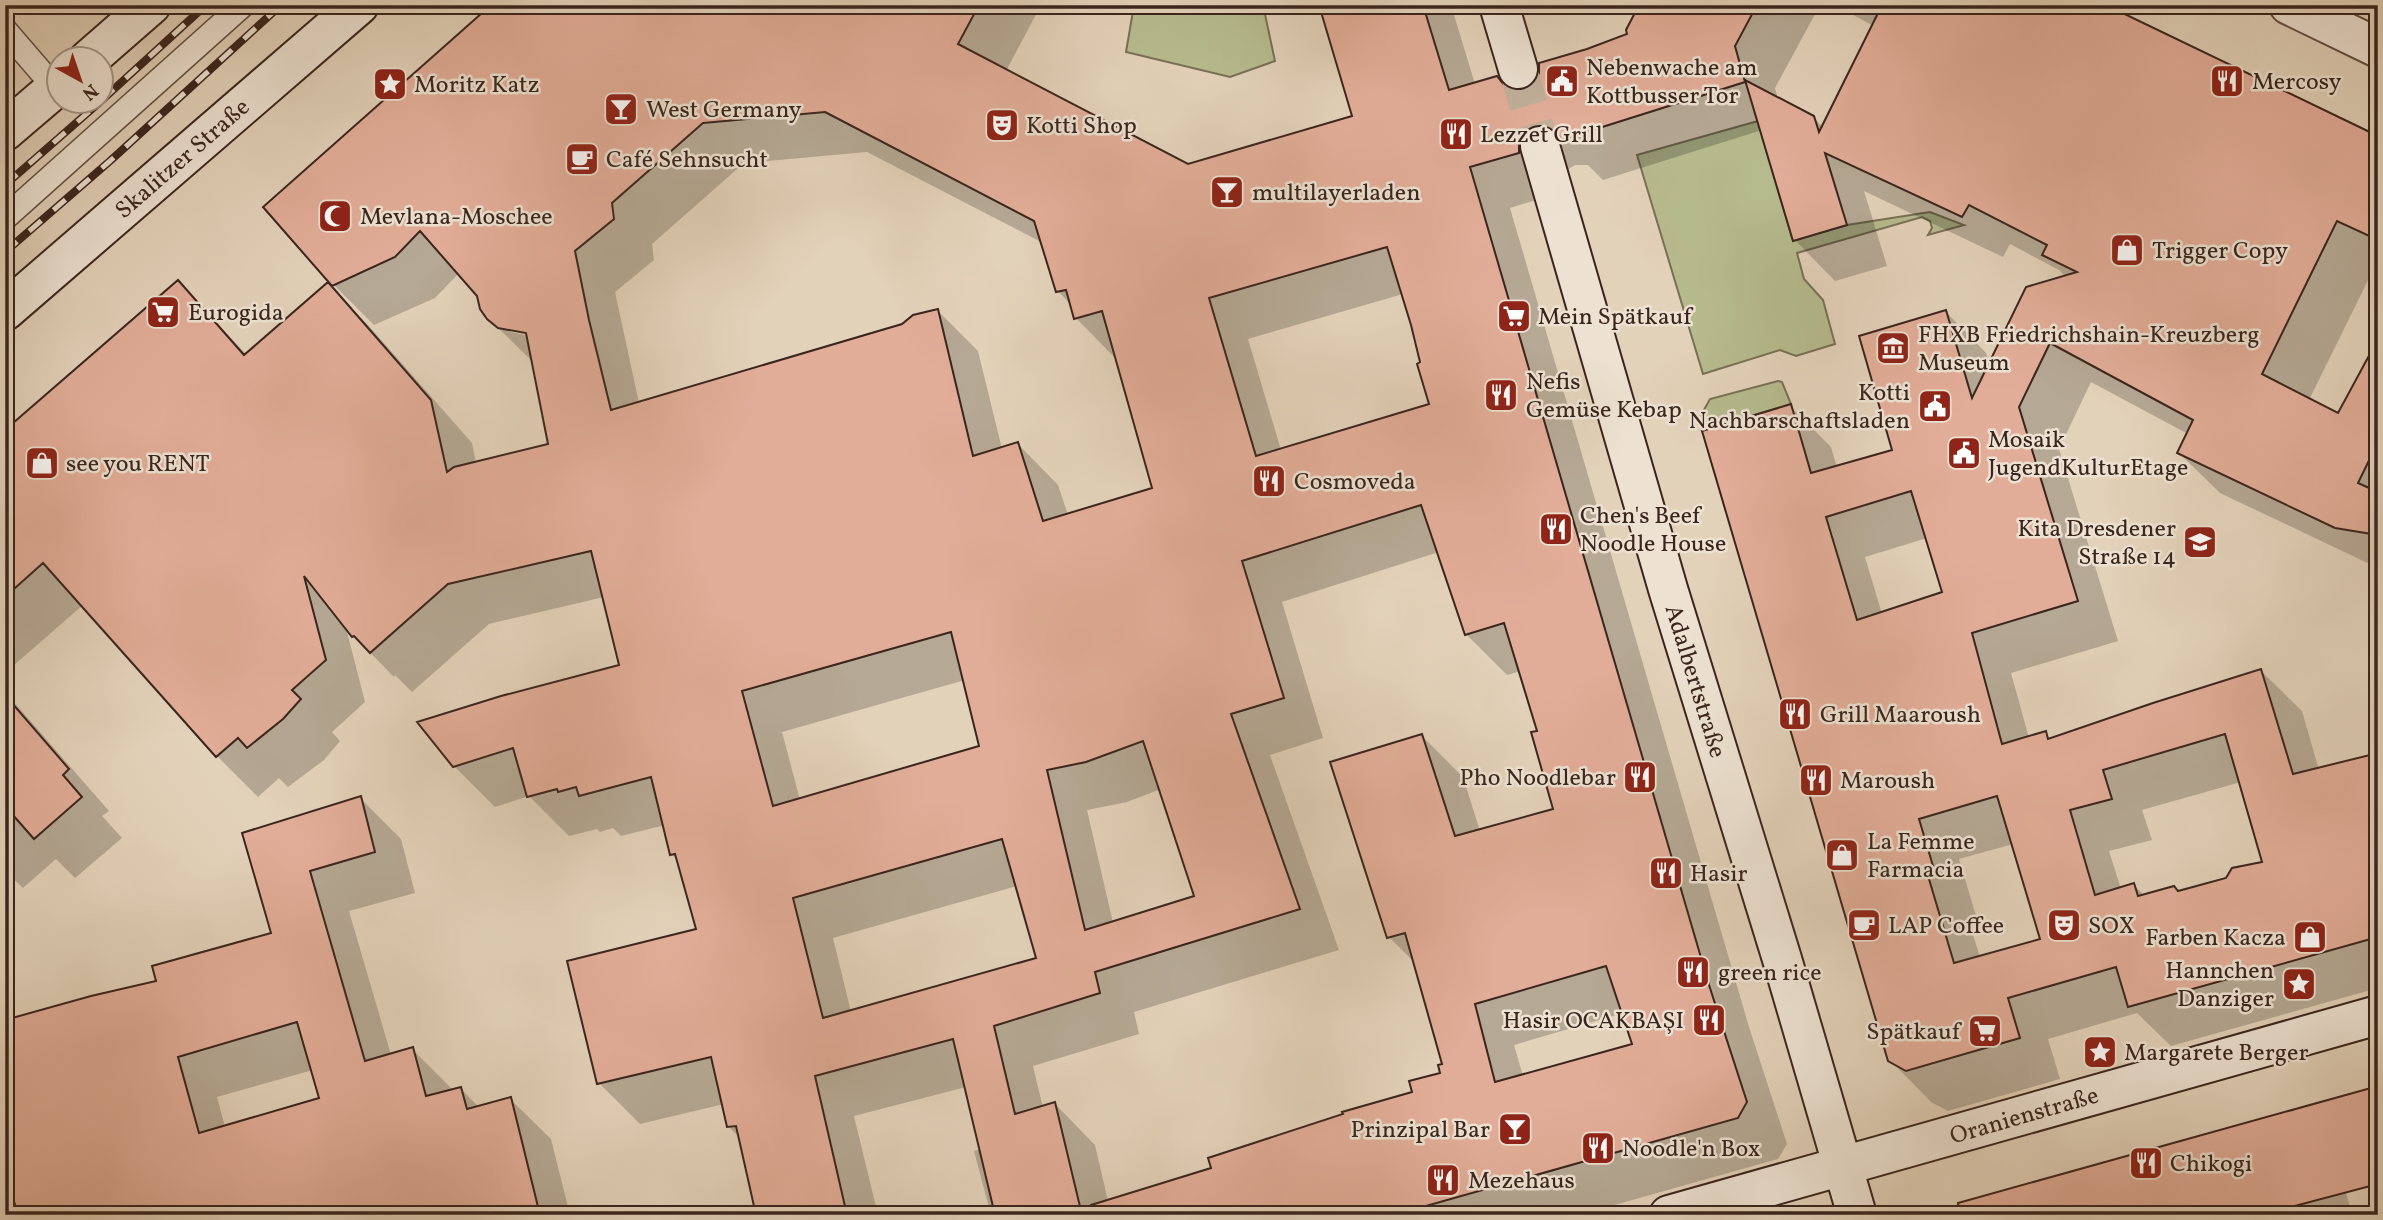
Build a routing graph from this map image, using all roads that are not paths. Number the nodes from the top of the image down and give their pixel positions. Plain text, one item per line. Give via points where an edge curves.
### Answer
1 (150, 5) edge
2 (243, 5) edge
3 (359, 5) edge
4 (1499, 5) edge
5 (2289, 5) edge
6 (5, 30) edge
7 (104, 46) edge
8 (2378, 48) edge
9 (1518, 69) tunnel mouth
10 (46, 74) edge
11 (46, 96) edge
12 (5, 131) edge
13 (1540, 146) tunnel mouth
14 (5, 218) edge
15 (5, 311) edge
16 (2378, 1015) edge
17 (1843, 1166) junction
18 (1670, 1215) edge
19 (1857, 1215) edge

1 - 7 street
2 - 14 lane
3 - 15 street, Skalitzer Straße
4 - 9 street
5 - 8 street
6 - 10 lane
11 - 12 street
13 - 17 street, Adalbertstraße
16 - 17 street, Oranienstraße
17 - 18 street, Oranienstraße
17 - 19 street, Adalbertstraße

